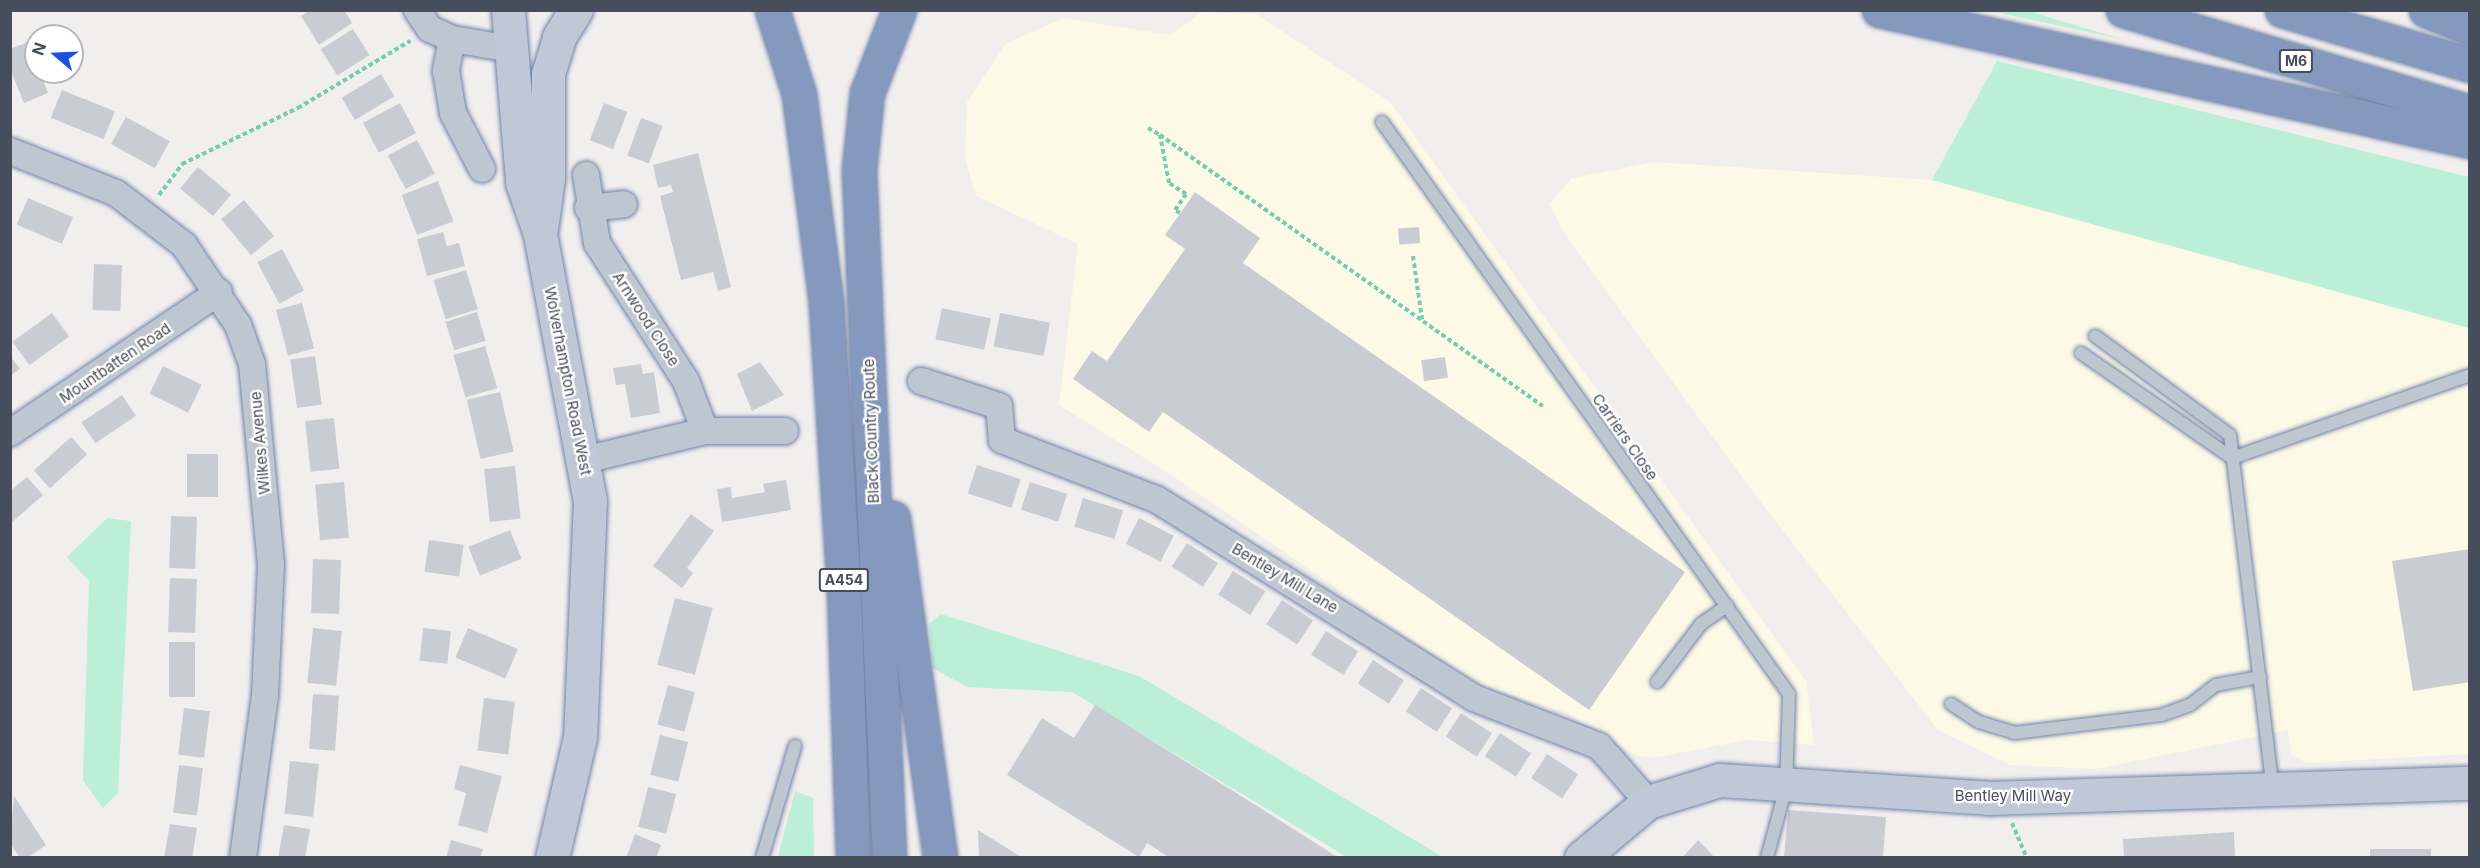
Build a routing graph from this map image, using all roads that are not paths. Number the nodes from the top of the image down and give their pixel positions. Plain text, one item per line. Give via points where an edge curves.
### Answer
1 (508, 10) edge
2 (553, 10) edge
3 (576, 10) edge
4 (772, 10) edge
5 (899, 10) edge
6 (1879, 10) edge
7 (2123, 10) edge
8 (2282, 10) edge
9 (2426, 10) edge
10 (433, 26) edge
11 (2469, 27) edge
12 (511, 49) junction
13 (2469, 65) edge
14 (2469, 112) edge
15 (1382, 122) dead end
16 (2469, 141) edge
17 (10, 151) edge
18 (482, 169) dead end
19 (586, 175) dead end
20 (624, 204) dead end
21 (588, 208) junction
22 (540, 234) junction
23 (219, 292) junction
24 (2096, 336) dead end
25 (2081, 353) dead end
26 (868, 356) junction
27 (2469, 375) edge
28 (921, 381) dead end
29 (785, 431) dead end
30 (705, 432) junction
31 (10, 433) edge
32 (2232, 458) junction
33 (584, 460) junction
34 (1727, 606) junction
35 (2260, 677) junction
36 (1657, 682) dead end
37 (1952, 704) dead end
38 (795, 746) dead end
39 (2469, 783) edge
40 (1786, 787) junction
41 (2273, 792) junction
42 (1648, 802) junction
43 (243, 858) edge
44 (552, 858) edge
45 (762, 858) edge
46 (853, 858) edge
47 (889, 858) edge
48 (940, 858) edge
49 (1581, 858) edge
50 (1767, 858) edge

1 - 12 main road, Wolverhampton Road West
2 - 12 main road
3 - 22 main road via 559,37 548,74 548,178
4 - 46 highway, A454 via 799,94 826,303 844,587
5 - 26 highway, Black Country Route / A454 via 873,73 860,140
6 - 16 highway
7 - 14 highway, M6
8 - 13 highway
9 - 11 highway
10 - 12 street
10 - 18 street via 453,113
12 - 22 main road, Wolverhampton Road West via 522,182
15 - 34 lane, Carriers Close
17 - 23 street, Wilkes Avenue via 75,173 147,213 184,245
19 - 21 street, Arnwood Close
20 - 21 street
21 - 30 street, Arnwood Close via 597,243 686,381
22 - 33 main road, Wolverhampton Road West
23 - 31 street, Mountbatten Road
23 - 43 street, Wilkes Avenue via 252,364 271,564 265,695
24 - 32 lane via 2230,435
25 - 32 lane
26 - 47 highway, Black Country Route / A454
26 - 48 highway
27 - 32 lane
28 - 42 street, Bentley Mill Lane via 999,406 1002,440 1156,499 1474,698 1599,746
29 - 30 street
30 - 33 street
32 - 35 lane
33 - 44 main road, Wolverhampton Road West via 590,510 585,685 570,792
34 - 36 lane via 1701,624
34 - 40 lane, Carriers Close via 1790,694
35 - 37 lane via 2216,685 2190,705 2162,715 2014,733 1979,722
35 - 41 lane
38 - 45 lane
39 - 41 main road, Bentley Mill Way
40 - 41 main road, Bentley Mill Way via 1988,798
40 - 42 main road, Bentley Mill Way via 1720,780
40 - 50 lane, Carriers Close
42 - 49 main road, Bentley Mill Way

